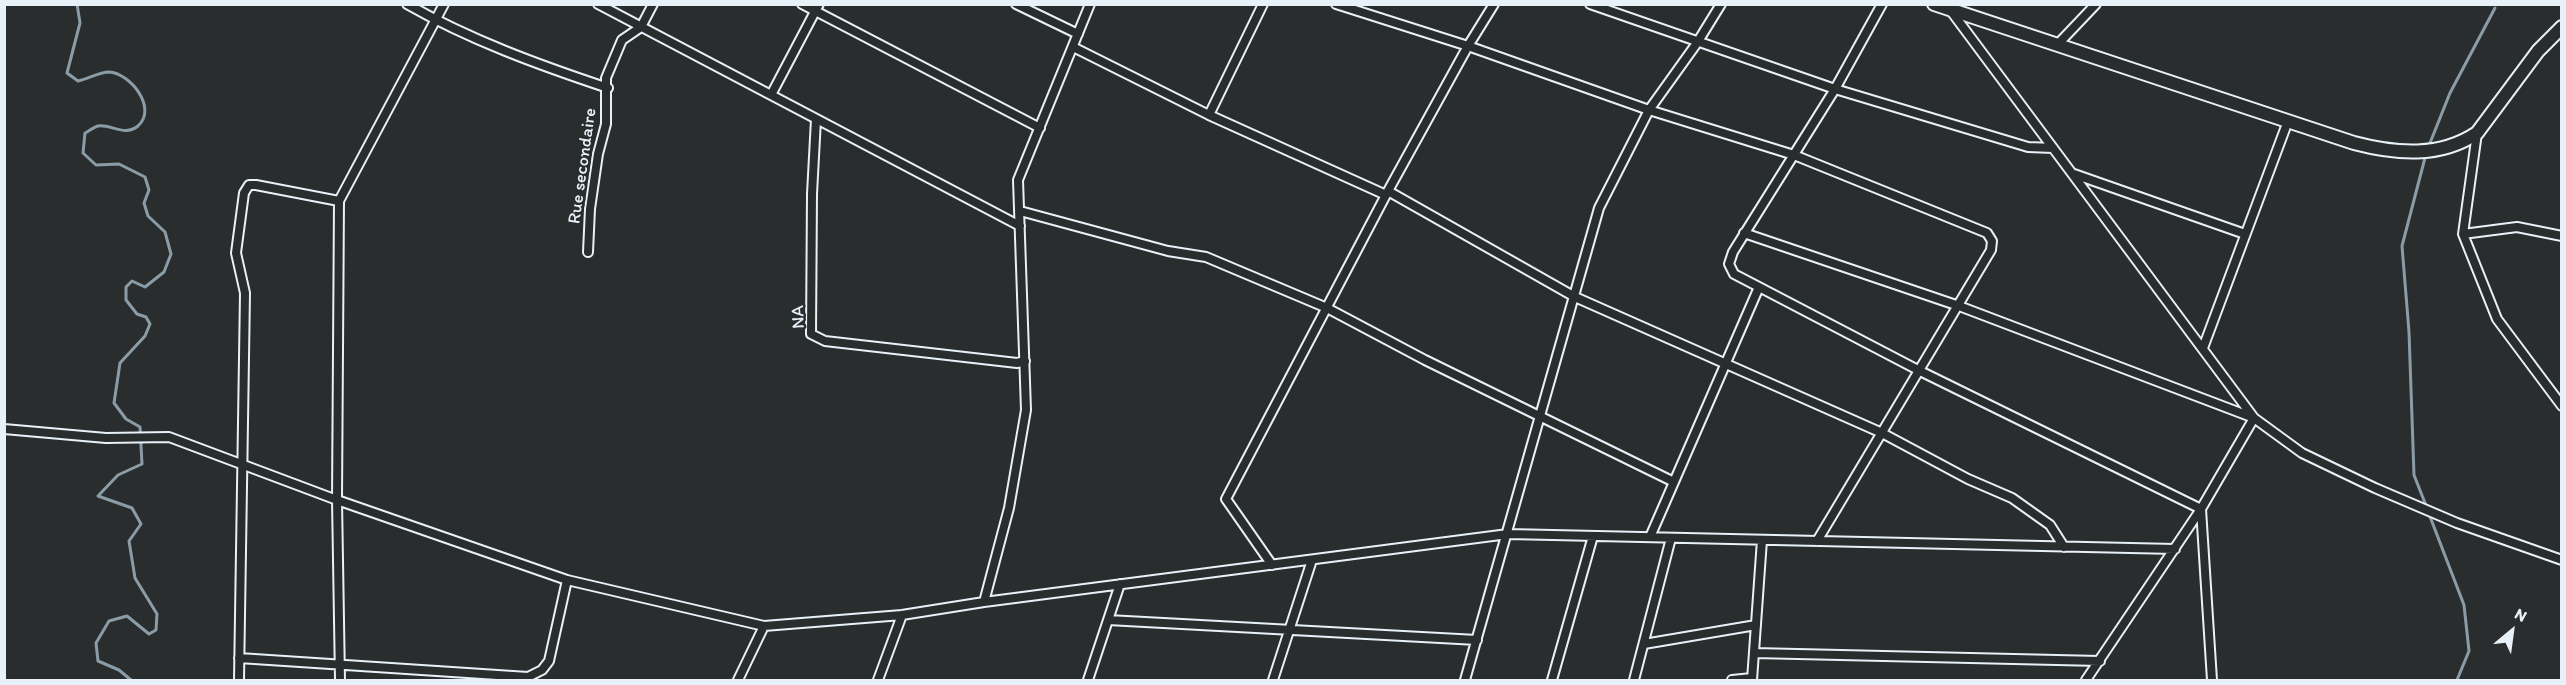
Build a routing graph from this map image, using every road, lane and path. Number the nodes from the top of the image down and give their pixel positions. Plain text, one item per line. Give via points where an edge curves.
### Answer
1 (407, 4) edge
2 (444, 4) edge
3 (598, 4) edge
4 (653, 4) edge
5 (802, 4) edge
6 (1016, 4) edge
7 (1090, 4) edge
8 (1263, 4) edge
9 (1336, 4) edge
10 (1494, 4) edge
11 (1590, 4) edge
12 (1721, 4) edge
13 (1882, 4) edge
14 (1934, 4) edge
15 (2096, 4) edge
16 (817, 8) edge
17 (1950, 10) junction
18 (435, 21) junction
19 (641, 27) junction
20 (2562, 27) edge
21 (1078, 34) junction
22 (1697, 43) junction
23 (2058, 44) junction
24 (1468, 46) junction
25 (1073, 47) junction
26 (608, 88) junction
27 (1836, 89) junction
28 (771, 95) junction
29 (1649, 110) junction
30 (1209, 115) junction
31 (816, 119) junction
32 (2288, 121) junction
33 (1040, 128) junction
34 (2477, 133) junction
35 (2053, 148) junction
36 (1794, 155) junction
37 (2073, 174) junction
38 (1387, 193) junction
39 (339, 201) junction
40 (1020, 212) junction
41 (1020, 226) junction
42 (1744, 233) junction
43 (2245, 234) junction
44 (2463, 234) junction
45 (2562, 236) edge
46 (588, 252) dead end
47 (1759, 287) junction
48 (1575, 297) junction
49 (1959, 306) junction
50 (1327, 308) junction
51 (2203, 348) junction
52 (1025, 361) junction
53 (1726, 363) junction
54 (1920, 370) junction
55 (2562, 406) edge
56 (1542, 416) junction
57 (2254, 418) junction
58 (4, 429) edge
59 (1882, 433) junction
60 (240, 465) junction
61 (1674, 482) junction
62 (337, 500) junction
63 (2201, 509) junction
64 (1508, 534) junction
65 (1593, 536) junction
66 (1650, 537) junction
67 (1671, 538) junction
68 (1762, 540) junction
69 (1816, 541) junction
70 (2064, 547) junction
71 (2175, 549) junction
72 (1312, 560) junction
73 (2562, 561) edge
74 (1272, 565) junction
75 (567, 580) junction
76 (1120, 584) junction
77 (984, 602) junction
78 (902, 615) junction
79 (1108, 620) junction
80 (1756, 625) junction
81 (764, 626) junction
82 (1290, 630) junction
83 (1477, 640) junction
84 (1644, 644) junction
85 (1754, 653) junction
86 (239, 658) junction
87 (2100, 661) junction
88 (340, 664) junction
89 (542, 670) junction
90 (1752, 679) edge
91 (239, 681) edge
92 (340, 681) edge
93 (540, 681) edge
94 (738, 681) edge
95 (878, 681) edge
96 (1088, 681) edge
97 (1273, 681) edge
98 (1465, 681) edge
99 (1552, 681) edge
100 (1634, 681) edge
101 (1732, 681) edge
102 (2086, 681) edge
103 (2212, 681) edge

1 - 18 street
2 - 18 street
3 - 19 street
4 - 19 street
5 - 16 street
6 - 21 street
7 - 21 street
8 - 30 street
9 - 24 street
10 - 24 street
11 - 22 street
12 - 22 street
13 - 27 street
14 - 17 highway
15 - 23 street
16 - 28 street
16 - 33 street
17 - 23 highway
17 - 35 street
18 - 26 street via 544,67
18 - 39 street
19 - 26 street, Rue secondaire via 622,40 606,78
19 - 28 street
20 - 34 highway via 2538,51
21 - 25 street
22 - 27 street
22 - 29 street
23 - 32 highway
24 - 29 street
24 - 38 street
25 - 30 street
25 - 33 street
26 - 46 street, Rue secondaire via 606,124 590,209
27 - 35 street via 2028,147
27 - 36 street
28 - 31 street
29 - 36 street
29 - 48 street via 1599,208
30 - 38 street
31 - 41 street
31 - 52 street, NA via 812,334 825,341
32 - 34 highway via 2384,151 2439,150
32 - 43 street
33 - 40 street via 1018,180
34 - 44 street
35 - 37 street
36 - 42 street
36 - 49 street via 1987,233 1992,241 1991,250
37 - 43 street
37 - 51 street
38 - 48 street
38 - 50 street
39 - 60 street via 256,185 249,185 244,193 236,253 245,293
39 - 62 street
40 - 41 street
40 - 50 street via 1168,251 1206,257
41 - 52 street
42 - 47 street via 1729,264 1734,274
42 - 49 street
43 - 51 street
44 - 45 street via 2517,227
44 - 55 street via 2498,319
47 - 53 street
47 - 54 street
48 - 53 street
48 - 56 street
49 - 54 street
49 - 57 street
50 - 56 street
50 - 74 street via 1227,498
51 - 57 street
52 - 77 street via 1024,421 1009,508
53 - 59 street
53 - 61 street
54 - 59 street
54 - 63 street
56 - 61 street
56 - 64 street
57 - 63 street
57 - 73 street via 2302,453 2394,496
58 - 60 street via 169,437
59 - 69 street
59 - 70 street via 2012,498 2050,525
60 - 62 street
60 - 86 street
61 - 66 street
62 - 75 street
62 - 88 street
63 - 71 street
63 - 103 street
64 - 65 street
64 - 72 street
64 - 83 street
65 - 66 street
65 - 99 street
66 - 67 street
67 - 68 street
67 - 84 street
68 - 69 street
68 - 80 street
69 - 70 street
70 - 71 street
71 - 87 street
72 - 74 street
72 - 82 street
74 - 76 street
75 - 81 street
75 - 89 street via 549,661
76 - 77 street
76 - 79 street
77 - 78 street
78 - 81 street
78 - 95 street
79 - 82 street
79 - 96 street
80 - 84 street
80 - 85 street
81 - 94 street
82 - 83 street
82 - 97 street
83 - 98 street
84 - 100 street
85 - 87 street
85 - 90 street
86 - 88 street
86 - 91 street
87 - 102 street
88 - 89 street via 528,677
88 - 92 street
89 - 93 street
90 - 101 street

